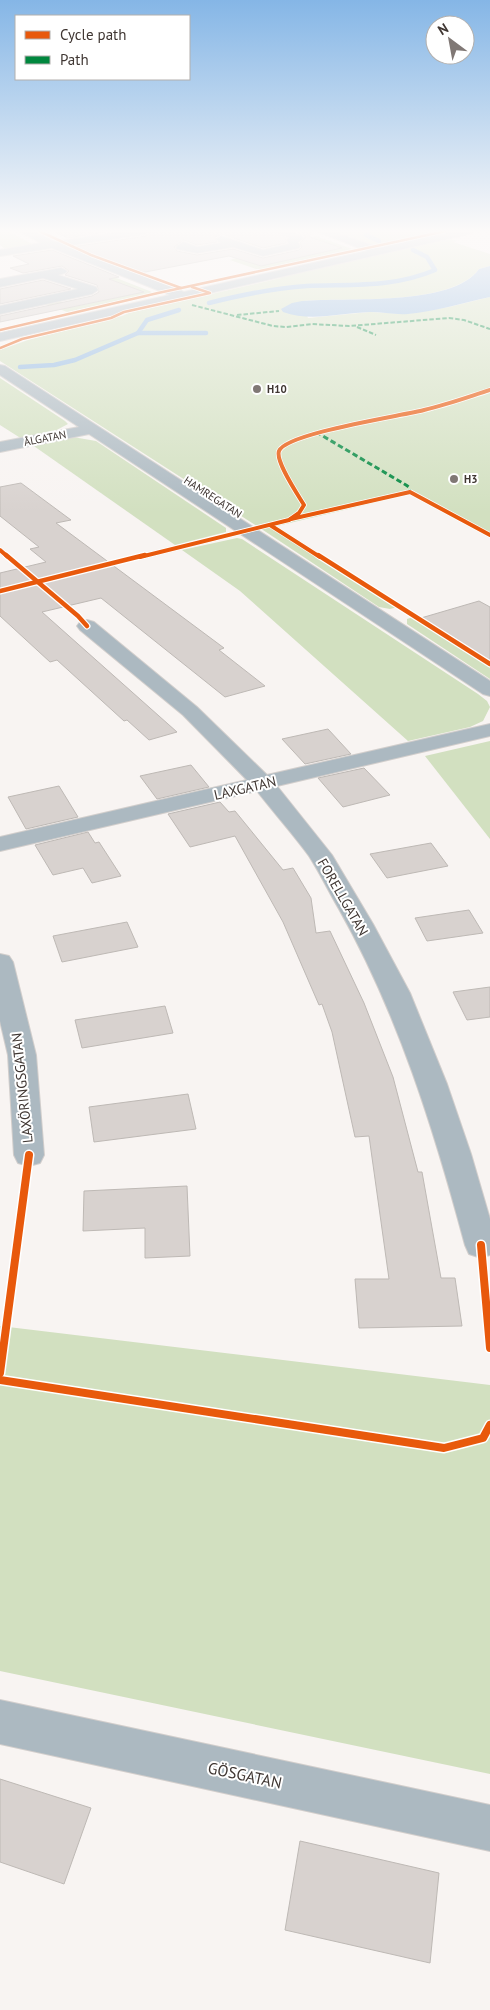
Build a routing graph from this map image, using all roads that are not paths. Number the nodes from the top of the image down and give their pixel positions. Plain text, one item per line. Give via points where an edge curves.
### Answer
1 (52, 325) edge
2 (0, 337) edge
3 (0, 370) edge
4 (91, 429) junction
5 (0, 447) edge
6 (411, 612) dead end
7 (383, 620) junction
8 (88, 626) dead end
9 (490, 690) edge
10 (490, 730) edge
11 (263, 784) junction
12 (0, 844) edge
13 (0, 962) edge
14 (29, 1155) dead end
15 (481, 1245) dead end
16 (0, 1722) edge
17 (490, 1828) edge

1 - 2 street
3 - 4 street, HAMREGATAN
4 - 5 street, ÅLGATAN
4 - 7 street, HAMREGATAN
6 - 7 street
7 - 9 street, HAMREGATAN
8 - 11 street, FORELLGATAN via 190,711
10 - 11 street, LAXGATAN
11 - 12 street, LAXGATAN
11 - 15 street, FORELLGATAN via 320,855 396,993 456,1154
13 - 14 street, LAXÖRINGSGATAN via 22,1055
16 - 17 street, GÖSGATAN

